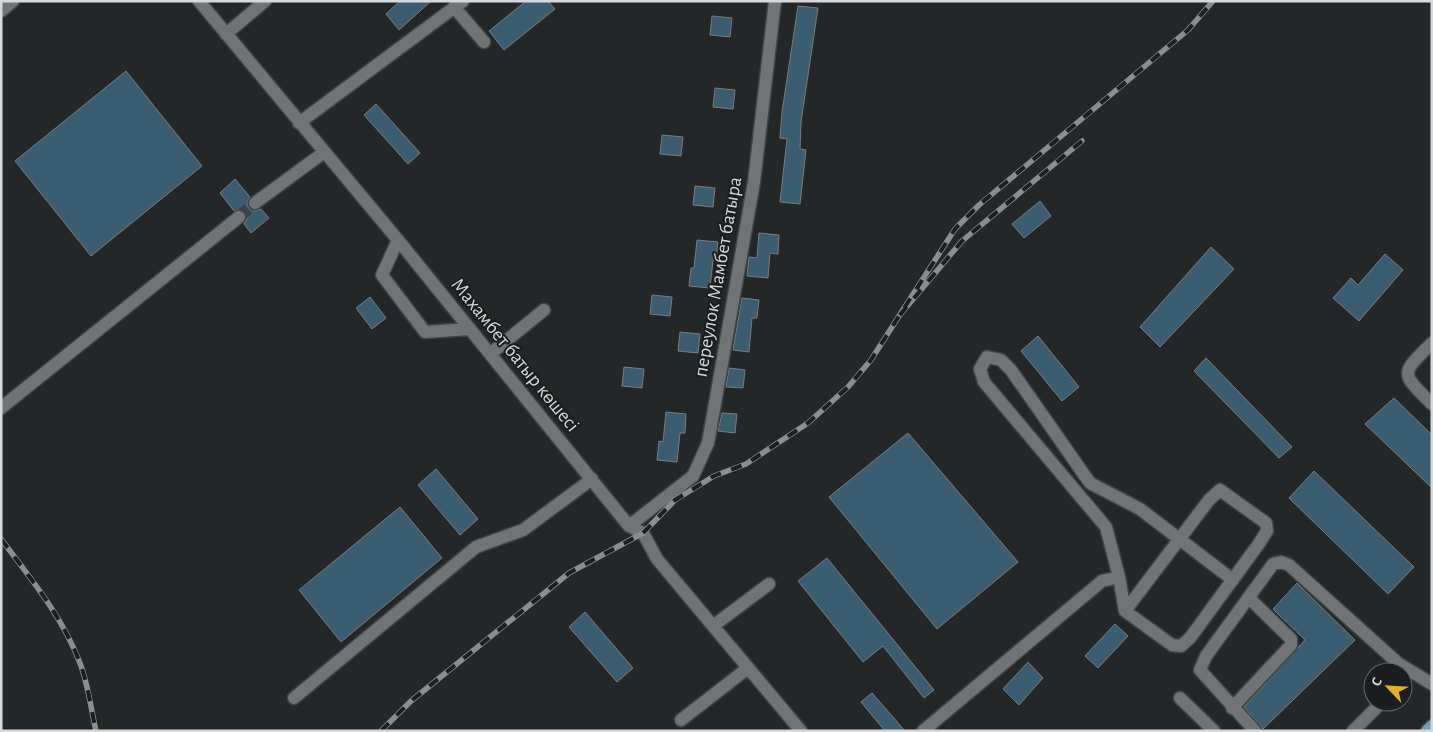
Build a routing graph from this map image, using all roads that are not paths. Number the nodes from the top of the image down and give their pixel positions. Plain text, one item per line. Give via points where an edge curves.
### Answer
1 (13, 1) edge
2 (199, 1) edge
3 (265, 1) edge
4 (775, 1) edge
5 (458, 4) edge
6 (1, 11) edge
7 (226, 34) junction
8 (484, 42) dead end
9 (299, 123) junction
10 (323, 153) junction
11 (255, 203) tunnel mouth
12 (239, 217) tunnel mouth
13 (398, 240) junction
14 (544, 310) dead end
15 (470, 329) junction
16 (1432, 343) edge
17 (490, 354) junction
18 (1432, 404) edge
19 (1, 408) edge
20 (592, 480) junction
21 (630, 526) junction
22 (1179, 540) junction
23 (1120, 577) junction
24 (1233, 580) junction
25 (769, 584) dead end
26 (1248, 598) junction
27 (1125, 612) junction
28 (713, 626) junction
29 (1397, 662) edge
30 (748, 668) junction
31 (1413, 678) edge
32 (1432, 684) edge
33 (294, 698) dead end
34 (1180, 698) dead end
35 (1232, 708) junction
36 (1372, 712) edge
37 (681, 720) dead end
38 (1432, 726) edge
39 (801, 731) edge
40 (923, 731) edge
41 (1214, 731) edge
42 (1254, 731) edge
43 (1353, 731) edge
44 (1428, 731) edge

1 - 6 street
2 - 7 street, Махамбет батыр көшесі
3 - 7 street
4 - 21 street, переулок Мамбет батыра via 754,182 708,443 693,476
5 - 8 street
5 - 9 street
7 - 9 street, Махамбет батыр көшесі
9 - 10 street, Махамбет батыр көшесі
10 - 11 street
10 - 13 street, Махамбет батыр көшесі
12 - 19 street
13 - 15 street, Махамбет батыр көшесі
13 - 15 street via 382,275 425,332
14 - 17 street
15 - 17 street, Махамбет батыр көшесі
16 - 18 street via 1411,364 1407,373 1408,381
17 - 20 street, Махамбет батыр көшесі
20 - 21 street, Махамбет батыр көшесі
20 - 33 street via 523,530 476,547
21 - 28 street, Махамбет батыр көшесі via 643,533 657,559
22 - 23 street via 1140,509 1090,484 1011,370 1001,360 987,357 980,369 984,382 1106,527
22 - 24 street
22 - 24 street via 1220,490 1252,511 1266,523 1266,530
22 - 27 street
23 - 27 street
23 - 40 street via 1102,581
24 - 27 street via 1181,646 1172,645
25 - 28 street
26 - 29 street via 1273,564 1290,565
26 - 35 street via 1206,656 1200,670
26 - 35 street via 1291,639 1291,645
28 - 30 street, Махамбет батыр көшесі
30 - 37 street
30 - 39 street, Махамбет батыр көшесі
31 - 32 street
34 - 41 street
35 - 42 street
36 - 43 street
38 - 44 main road

